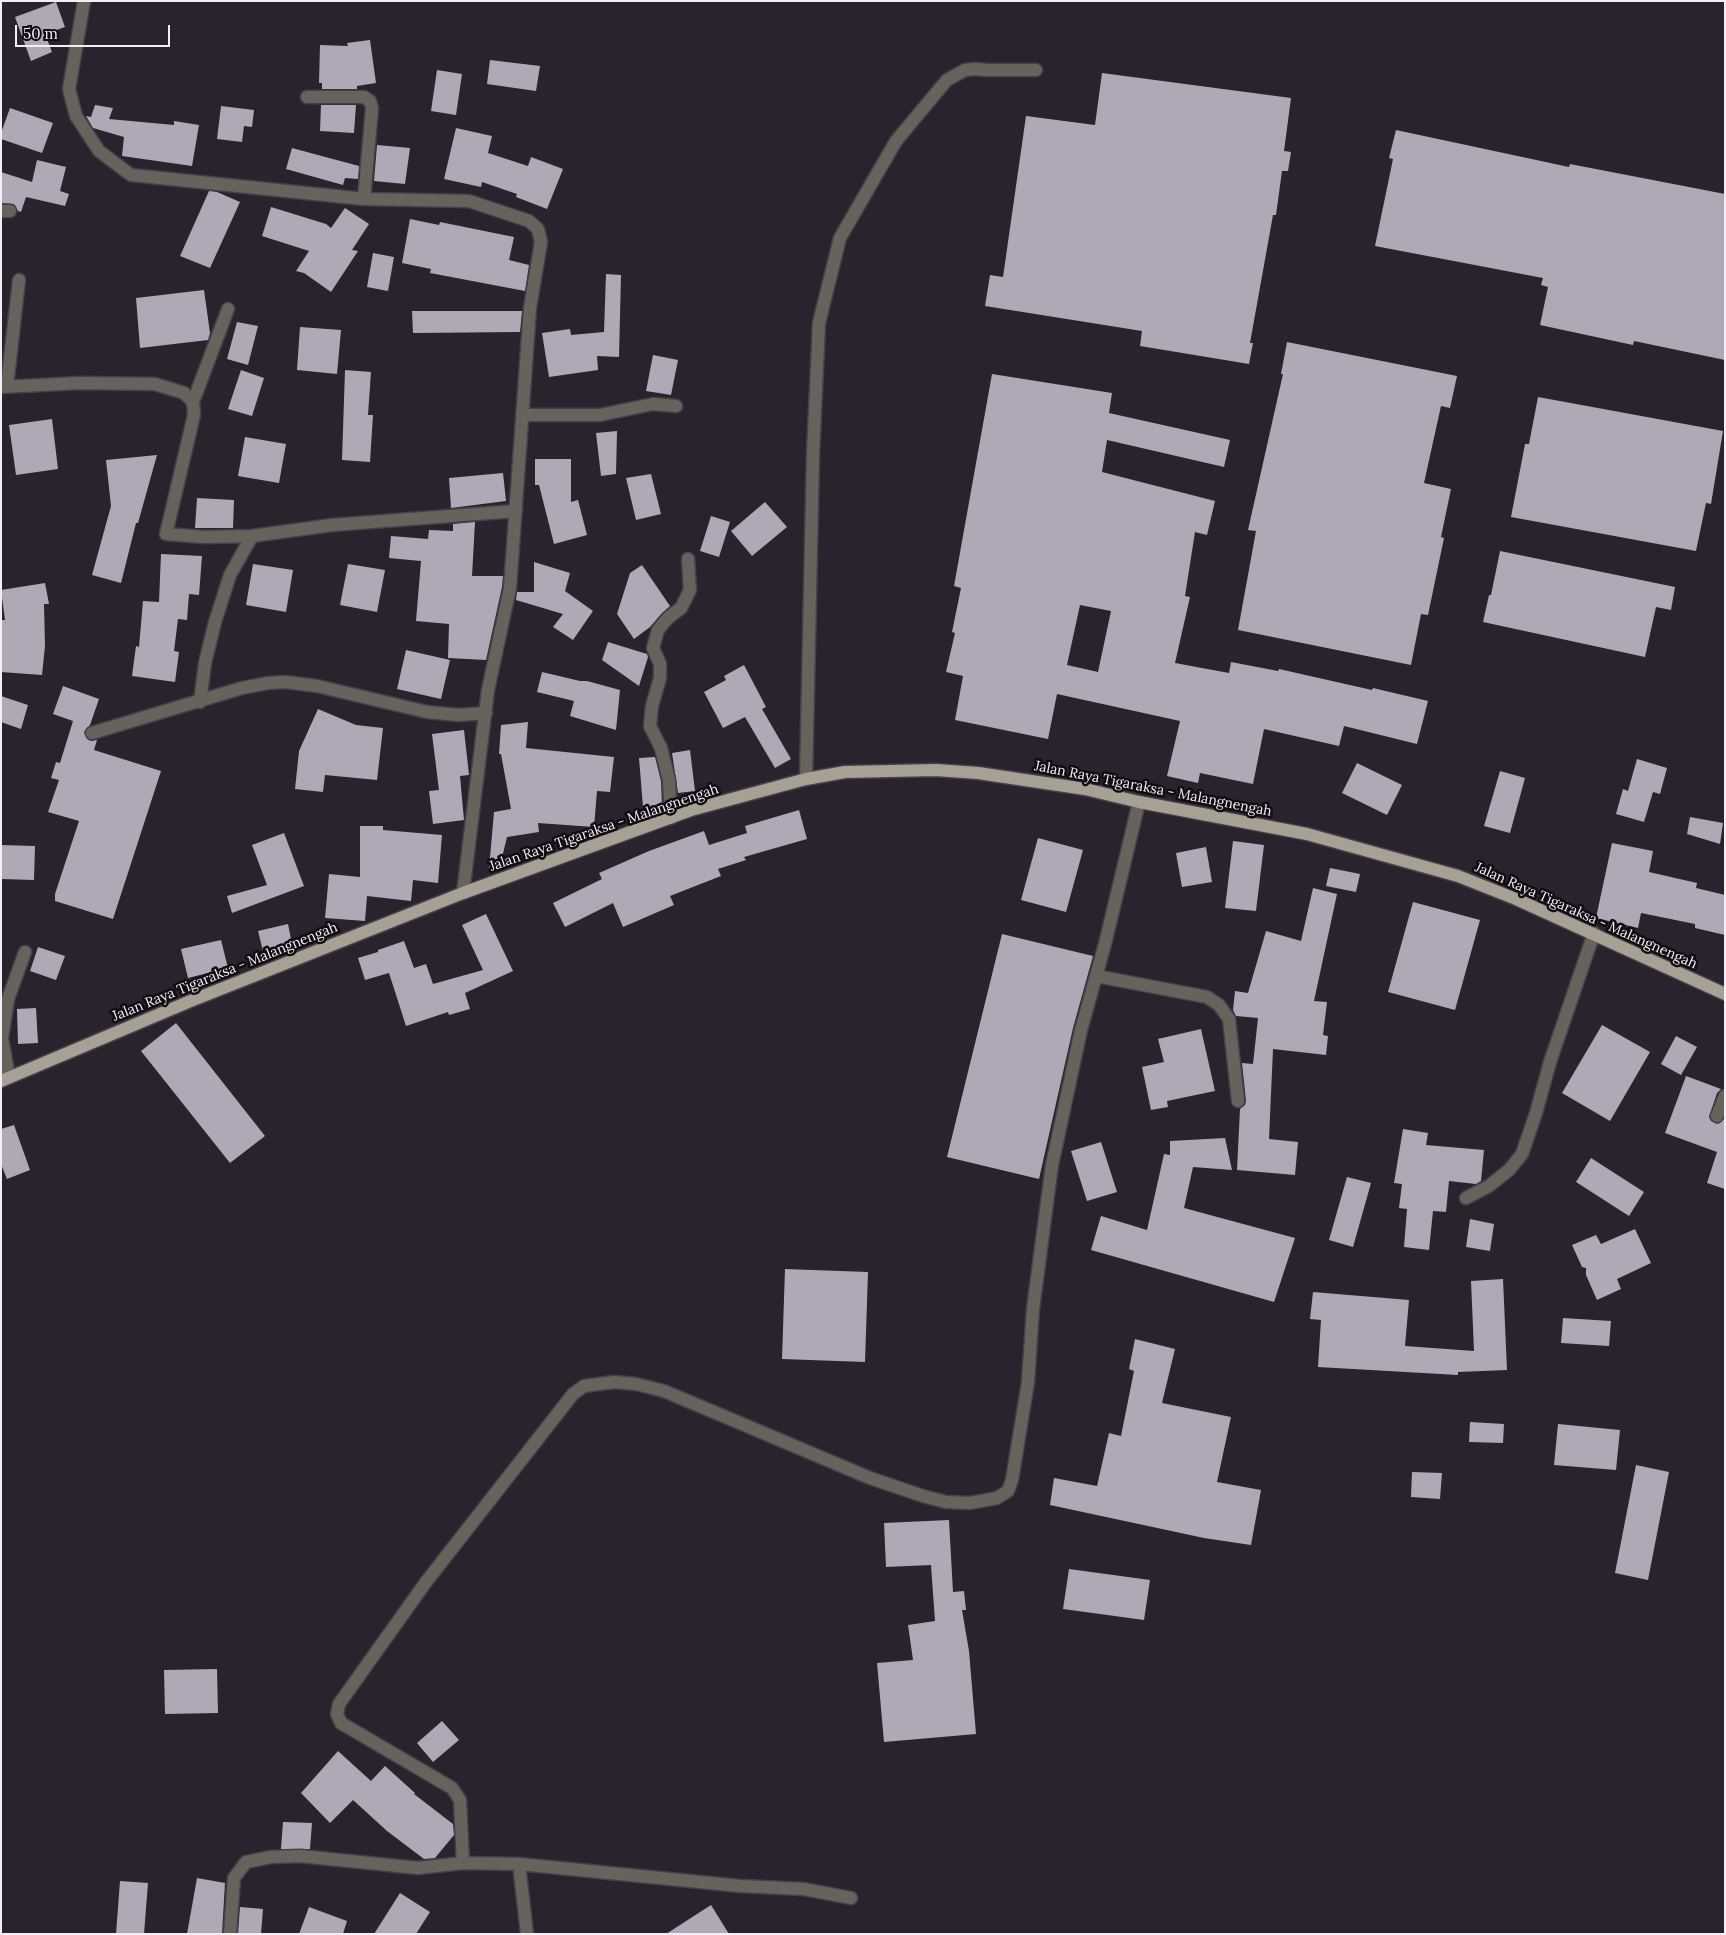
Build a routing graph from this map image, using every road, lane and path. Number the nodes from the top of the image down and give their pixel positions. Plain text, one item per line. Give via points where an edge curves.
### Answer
1 (84, 1) edge
2 (1036, 70) dead end
3 (307, 97) dead end
4 (364, 199) junction
5 (19, 280) dead end
6 (228, 309) dead end
7 (4, 387) edge
8 (193, 402) junction
9 (676, 406) dead end
10 (522, 415) junction
11 (516, 511) junction
12 (252, 536) junction
13 (688, 560) dead end
14 (200, 702) junction
15 (486, 714) junction
16 (92, 733) dead end
17 (806, 779) junction
18 (1139, 802) junction
19 (671, 818) junction
20 (463, 893) junction
21 (1594, 933) junction
22 (25, 952) dead end
23 (1096, 976) junction
24 (1725, 994) edge
25 (5, 1079) edge
26 (1725, 1096) edge
27 (1238, 1101) dead end
28 (1716, 1116) dead end
29 (1466, 1198) dead end
30 (463, 1863) junction
31 (519, 1864) junction
32 (851, 1898) dead end
33 (230, 1934) edge
34 (527, 1934) edge

1 - 4 street via 69,89 76,116 99,151 131,175
2 - 17 street via 964,70 947,80 896,141 840,238 819,323
3 - 4 street via 364,97 370,101
4 - 10 street via 469,201 529,221 538,230 541,242 530,308
5 - 7 street
6 - 8 street
7 - 8 street via 155,384 184,393
8 - 12 street via 194,415 166,534 204,538
9 - 10 street via 652,404 600,415
10 - 11 street
11 - 12 street
11 - 15 street via 510,588 488,690
12 - 14 street via 230,575 215,622
13 - 19 street via 690,590 681,608 658,630 653,648 660,664 660,678 650,726 661,748 669,780
14 - 15 street via 242,688 285,682 427,712
14 - 16 street
15 - 20 street
17 - 18 main road, Jalan Raya Tigaraksa - Malangnengah via 845,772 936,770 1085,789
17 - 19 main road, Jalan Raya Tigaraksa - Malangnengah
18 - 21 main road, Jalan Raya Tigaraksa - Malangnengah via 1307,834 1458,876
18 - 23 street
19 - 20 main road, Jalan Raya Tigaraksa - Malangnengah
20 - 25 main road, Jalan Raya Tigaraksa - Malangnengah
21 - 24 main road, Jalan Raya Tigaraksa - Malangnengah
21 - 29 street via 1522,1154 1489,1186
22 - 25 street via 8,998 2,1038
23 - 27 street via 1207,998 1219,1005 1229,1019
23 - 30 street via 1080,1030 1052,1165 1033,1309 1028,1382 1008,1491 997,1498 970,1503 946,1502 870,1478 664,1391 614,1382 584,1386 573,1394 426,1582 339,1704 337,1714 341,1723 452,1788 460,1800
26 - 28 street
30 - 31 street
30 - 33 street via 418,1868 300,1856 246,1862 234,1878
31 - 32 street via 740,1886 804,1889
31 - 34 street

